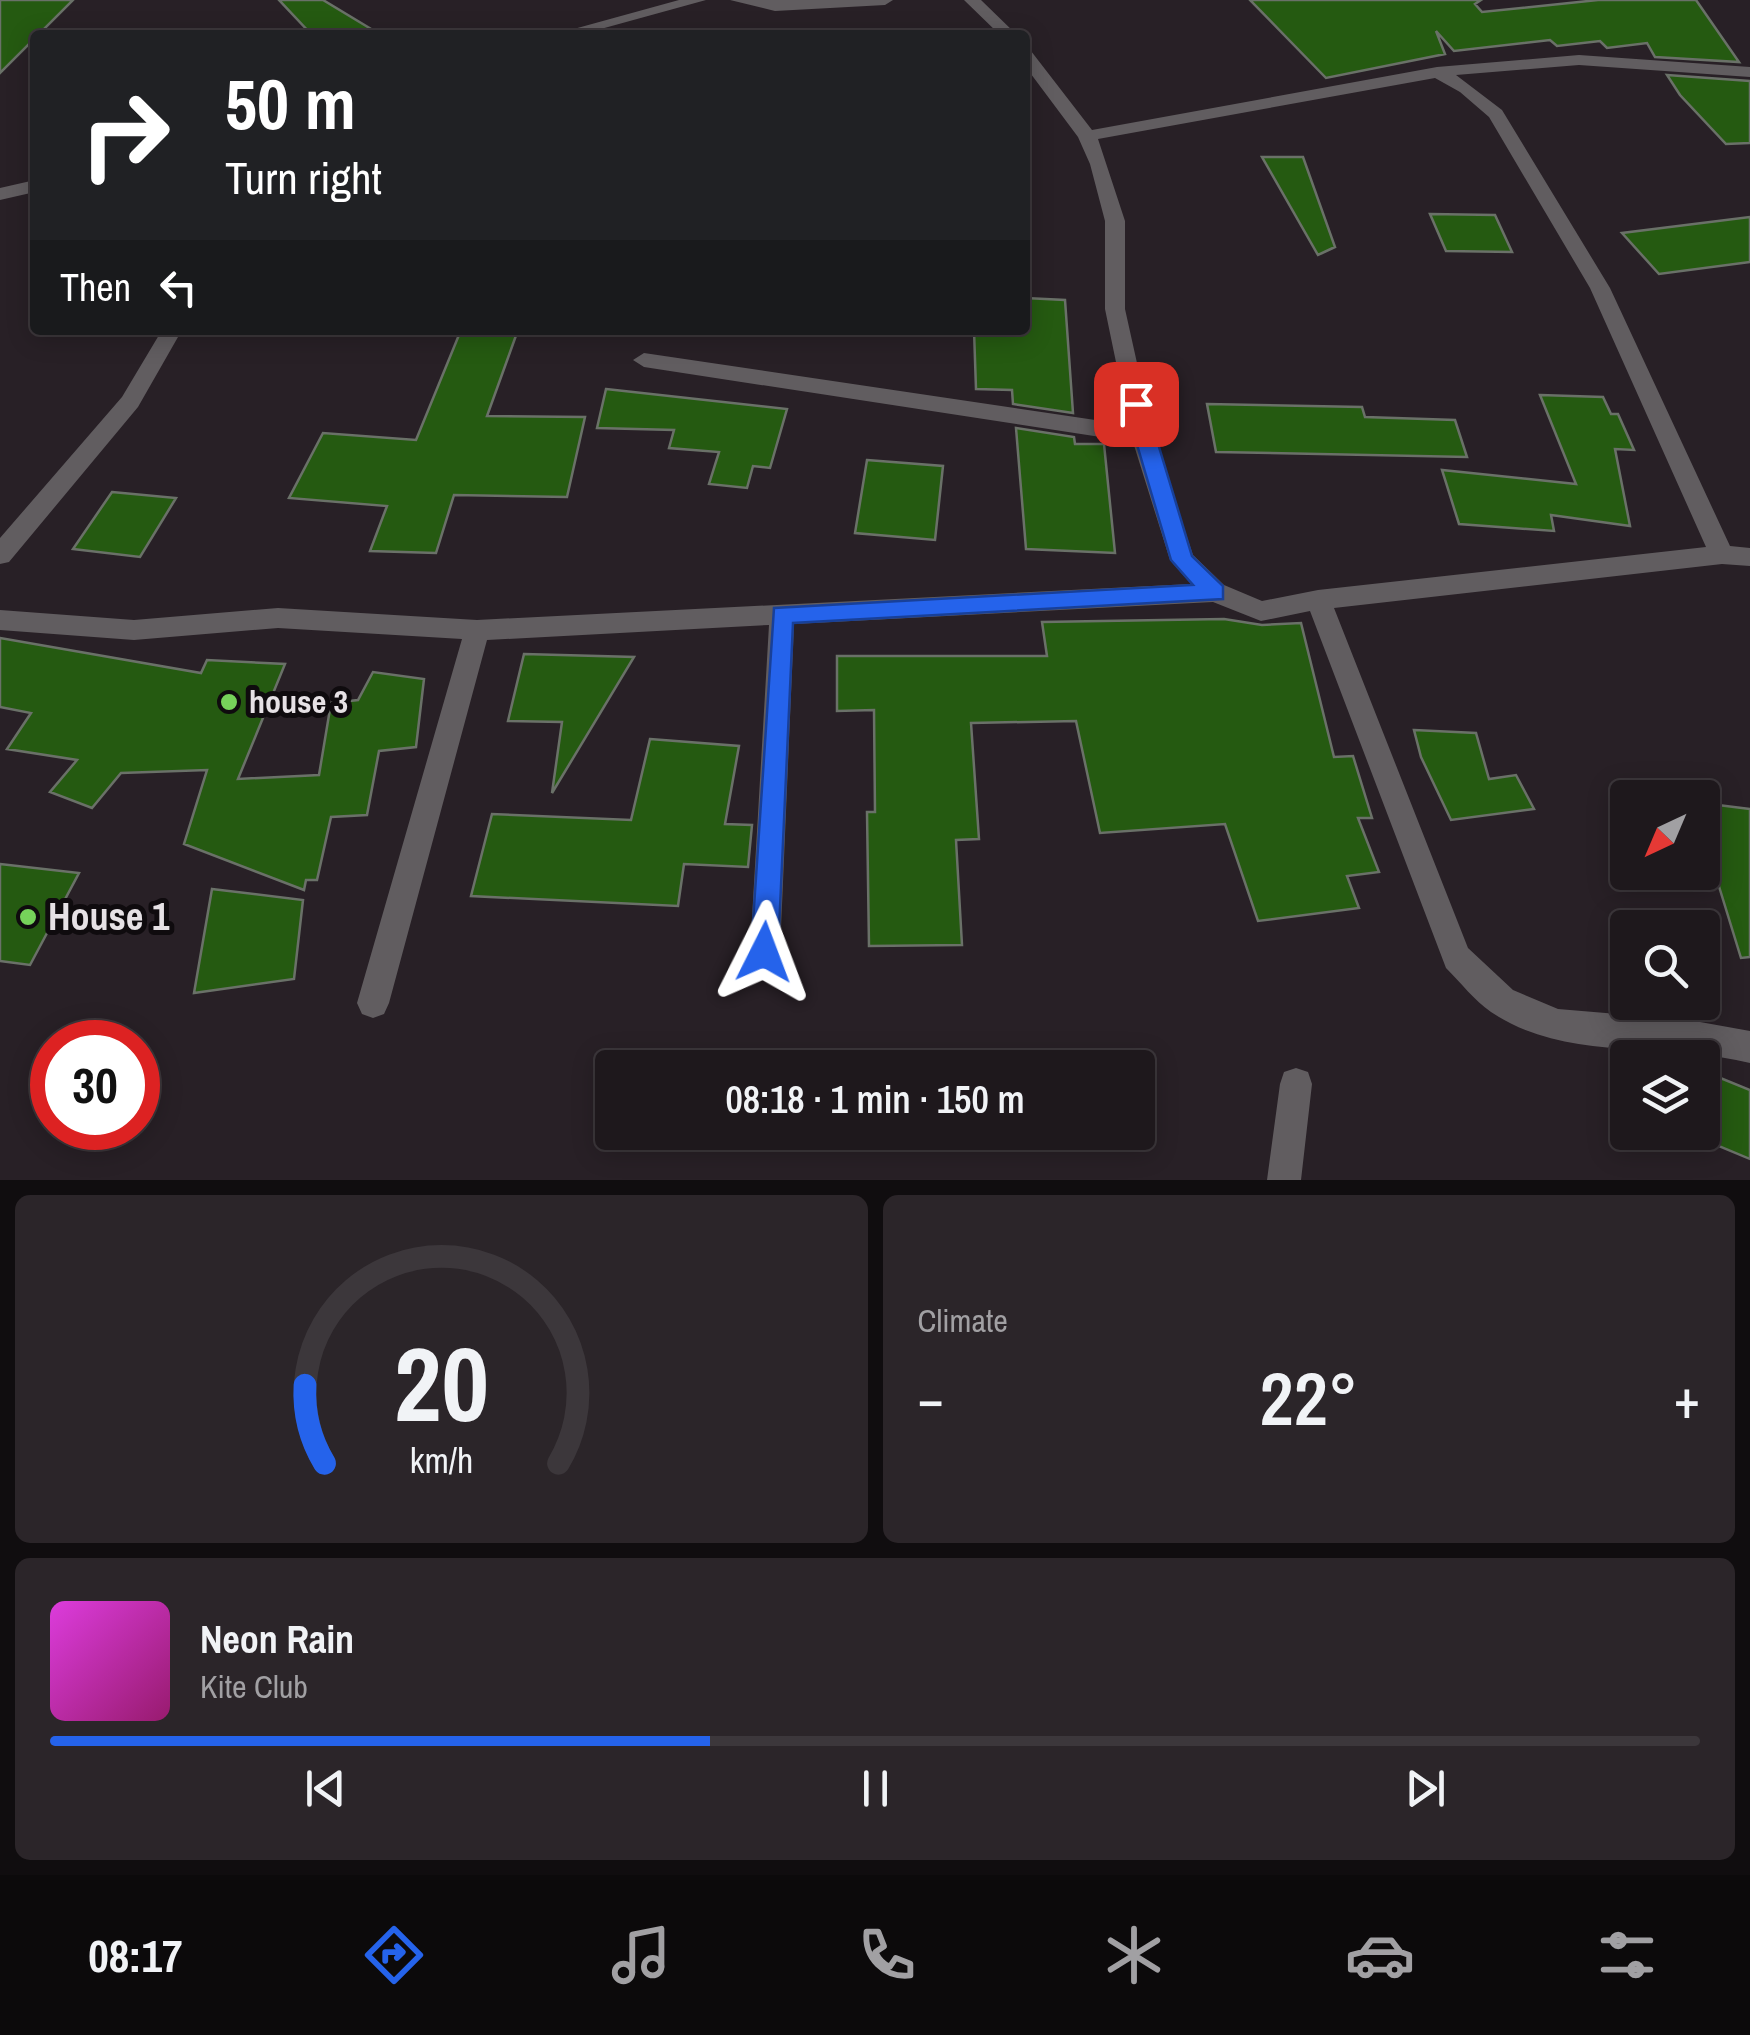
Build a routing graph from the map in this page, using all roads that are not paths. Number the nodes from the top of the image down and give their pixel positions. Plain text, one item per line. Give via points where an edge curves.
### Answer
1 (698, 0) edge
2 (738, 0) edge
3 (886, 0) edge
4 (972, 0) edge
5 (580, 30) edge
6 (1003, 30) edge
7 (1030, 62) edge
8 (1437, 72) junction
9 (1750, 72) edge
10 (1087, 136) junction
11 (30, 187) edge
12 (0, 194) edge
13 (169, 335) edge
14 (644, 360) dead end
15 (1142, 435) junction
16 (1722, 554) junction
17 (0, 555) edge
18 (1750, 556) edge
19 (1215, 592) junction
20 (1318, 600) junction
21 (782, 614) junction
22 (0, 620) edge
23 (478, 630) junction
24 (764, 952) dead end
25 (373, 1003) dead end
26 (1750, 1047) edge
27 (1296, 1084) dead end
28 (1284, 1180) edge

1 - 5 street
2 - 3 street via 776,6
4 - 6 street
7 - 10 street
8 - 9 street via 1579,60
8 - 10 street
8 - 16 street via 1496,114 1600,288
10 - 15 street via 1116,221 1114,308
11 - 12 street
13 - 17 street via 130,402
14 - 15 street
15 - 19 street via 1182,560
16 - 18 street
16 - 20 street
19 - 20 street via 1261,612
19 - 21 street
20 - 26 street via 1458,958 1504,1002 1554,1025
21 - 23 street
21 - 24 street
22 - 23 street via 134,630 278,618
23 - 25 street
27 - 28 street

